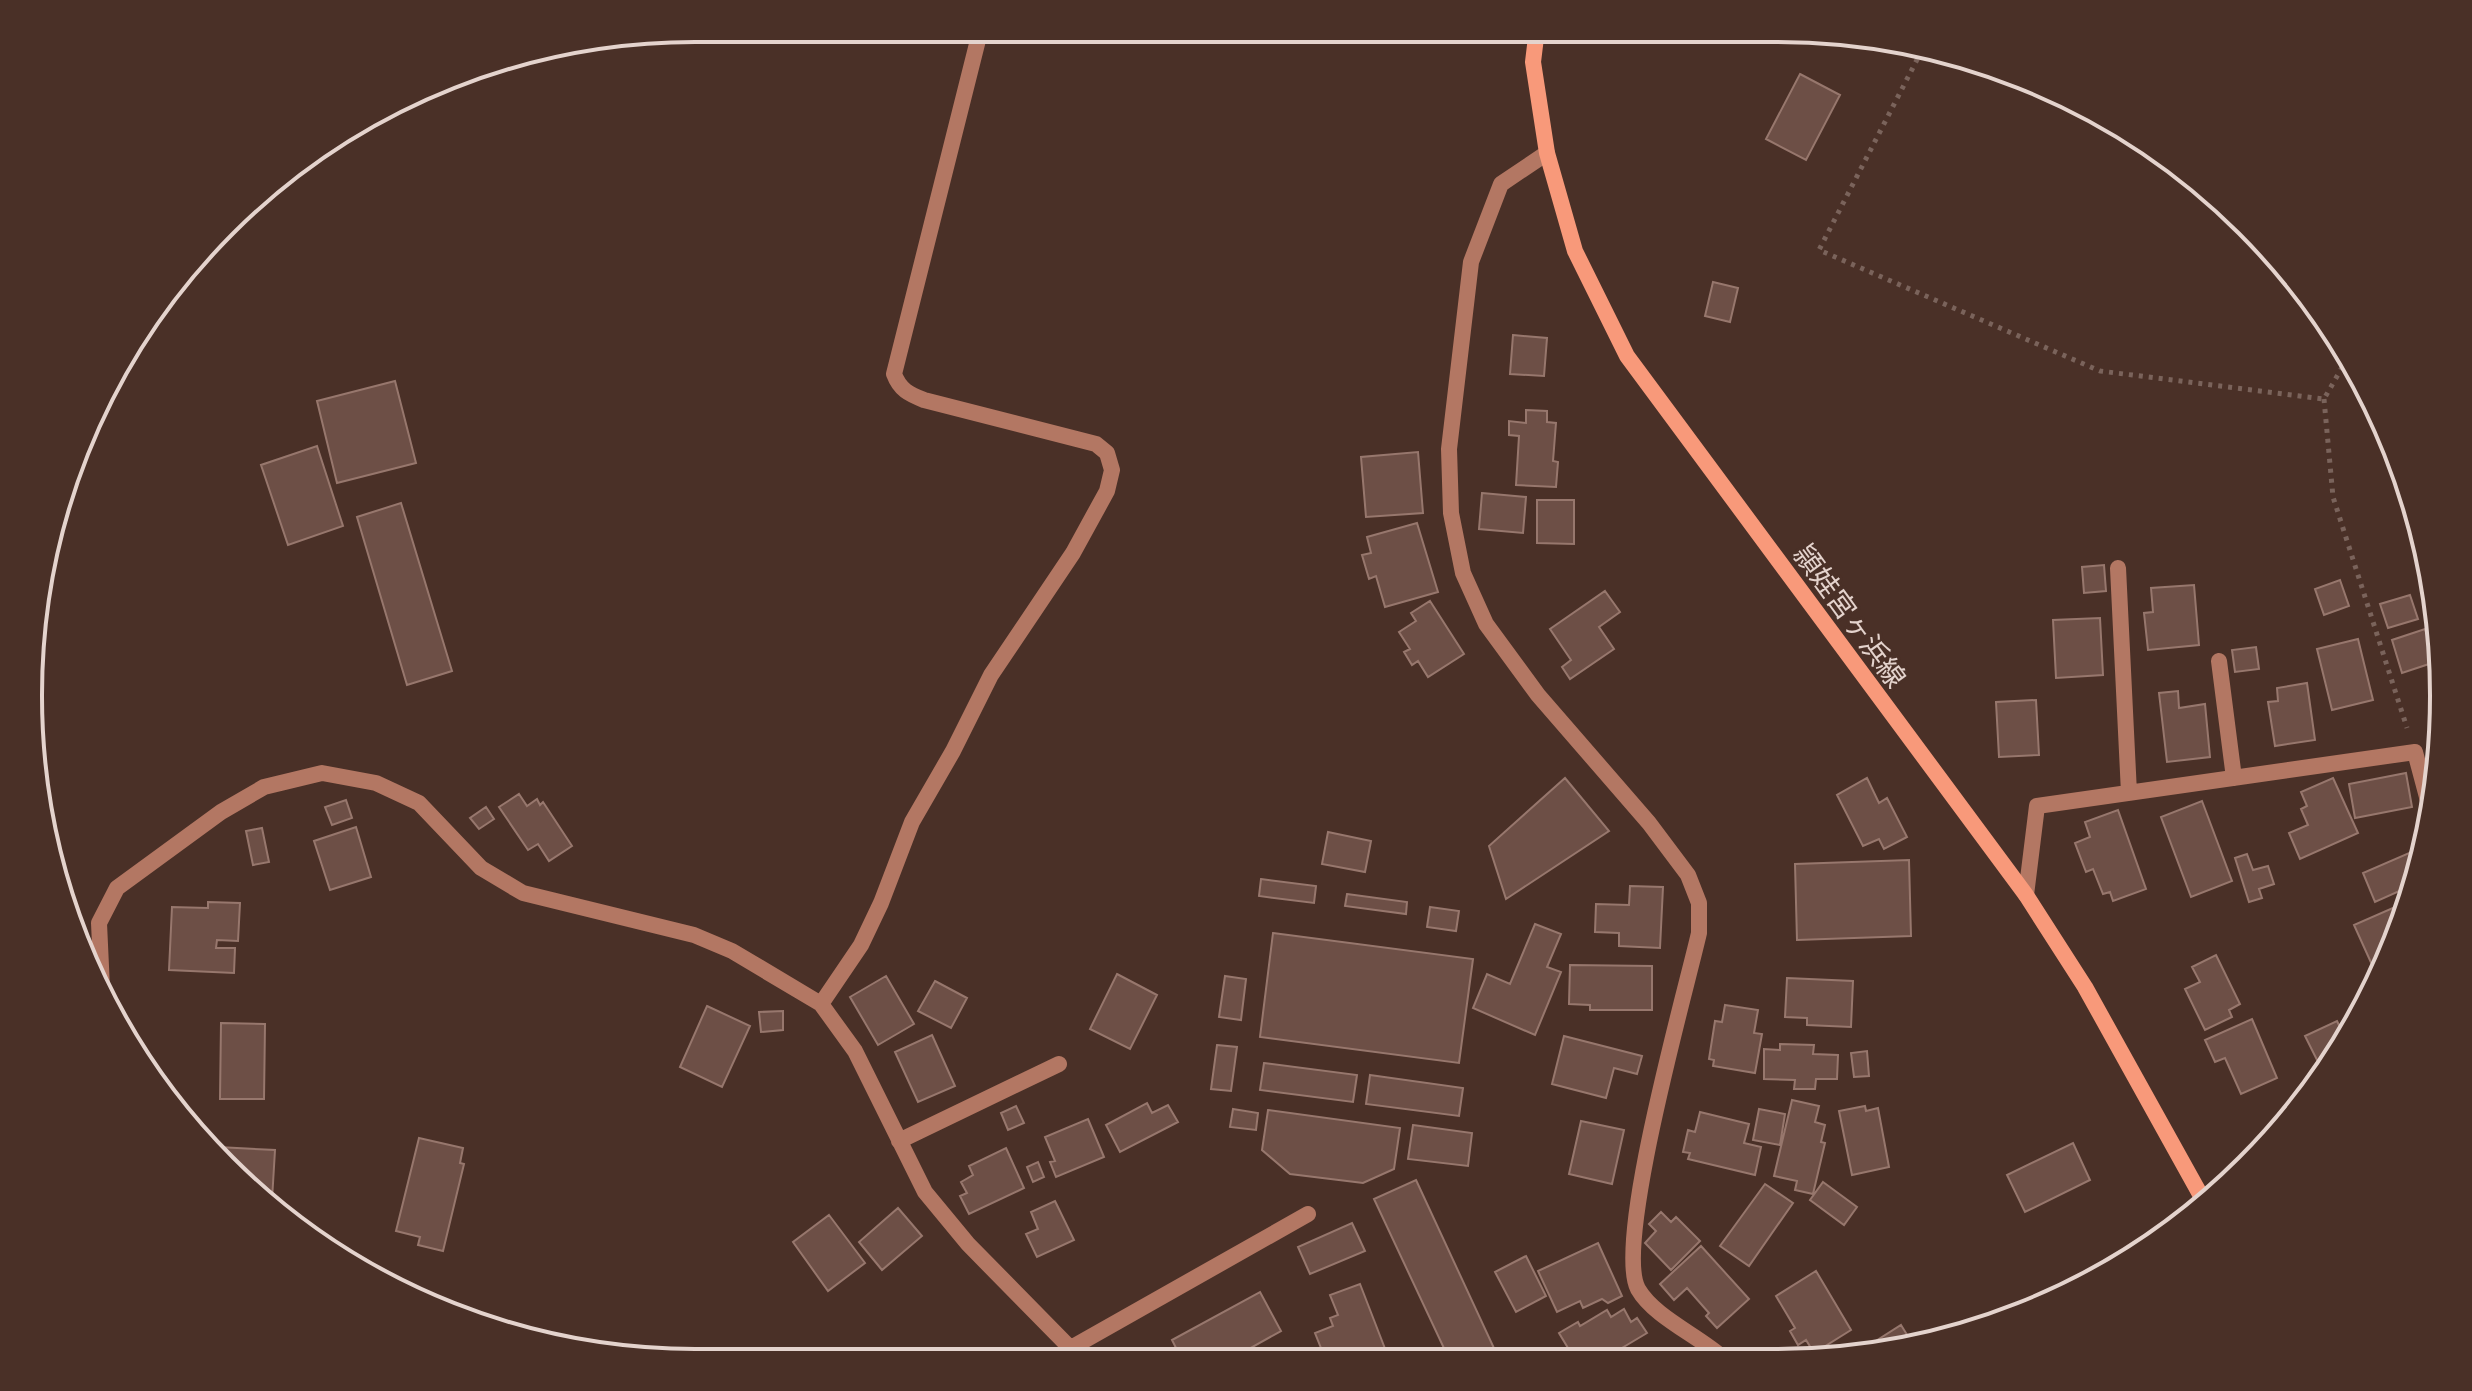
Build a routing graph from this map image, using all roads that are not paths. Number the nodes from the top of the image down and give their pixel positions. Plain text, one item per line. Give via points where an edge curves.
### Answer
1 (977, 42) edge
2 (1535, 42) edge
3 (1547, 153) junction
4 (2118, 568) dead end
5 (2219, 661) dead end
6 (2234, 778) junction
7 (2424, 784) edge
8 (2129, 793) junction
9 (2026, 895) junction
10 (101, 967) edge
11 (821, 1004) junction
12 (1059, 1064) dead end
13 (899, 1141) junction
14 (2200, 1193) edge
15 (1308, 1214) dead end
16 (1071, 1349) edge
17 (1084, 1349) edge
18 (1711, 1349) edge

1 - 11 street via 894,374 908,394 924,400 1096,444 1107,453 1112,470 1107,491 1073,553 991,675 912,822 861,945
2 - 3 main road, 頴娃宮ヶ浜線 via 1533,62
3 - 9 main road, 頴娃宮ヶ浜線 via 1575,251 1627,356
3 - 18 street via 1501,184 1471,262 1449,449 1451,513 1463,573 1486,624 1538,695 1649,823 1688,875 1699,903 1699,933 1642,1176 1631,1258 1638,1289
4 - 8 street
5 - 6 street
6 - 7 street via 2415,752
6 - 8 street
8 - 9 street via 2037,806
9 - 14 main road, 頴娃宮ヶ浜線 via 2085,987
10 - 11 street via 99,923 117,888 264,787 322,773 376,783 419,803 481,868 523,893 694,935 732,951
11 - 13 street via 855,1051
12 - 13 street
13 - 16 street via 925,1192 968,1244
15 - 17 street

